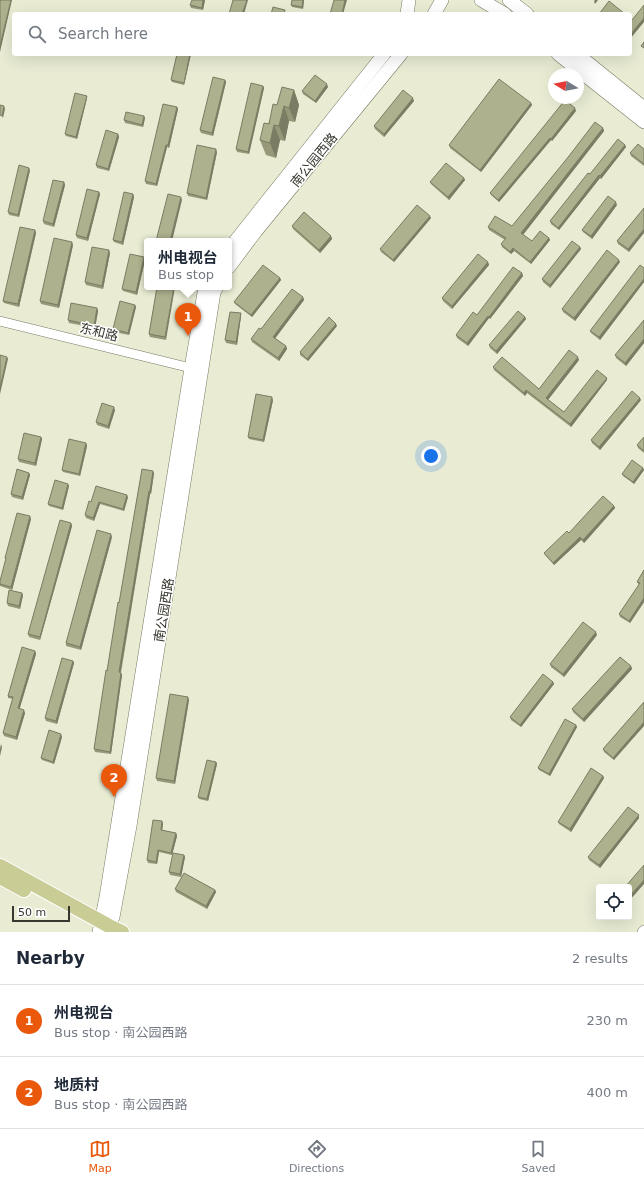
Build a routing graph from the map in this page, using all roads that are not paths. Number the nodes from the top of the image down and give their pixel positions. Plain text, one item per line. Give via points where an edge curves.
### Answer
1 (409, 0) edge
2 (442, 0) edge
3 (481, 0) edge
4 (509, 0) edge
5 (407, 12) edge
6 (435, 12) edge
7 (502, 12) edge
8 (524, 12) edge
9 (382, 56) edge
10 (399, 56) edge
11 (561, 56) edge
12 (579, 56) edge
13 (644, 108) edge
14 (644, 122) edge
15 (232, 245) edge
16 (232, 263) edge
17 (205, 290) edge
18 (215, 290) edge
19 (0, 321) edge
20 (191, 368) junction
21 (0, 866) edge
22 (0, 877) edge
23 (103, 929) edge
24 (122, 932) edge

1 - 5 main road
2 - 6 main road
3 - 7 main road
4 - 8 main road
9 - 15 main road, 南公园西路
10 - 16 main road, 南公园西路
11 - 14 main road
12 - 13 main road
17 - 20 main road, 南公园西路
18 - 23 main road, 南公园西路 via 130,826 113,916
19 - 20 street, 东和路
20 - 23 main road, 南公园西路
21 - 23 main road
22 - 23 main road
23 - 24 main road

